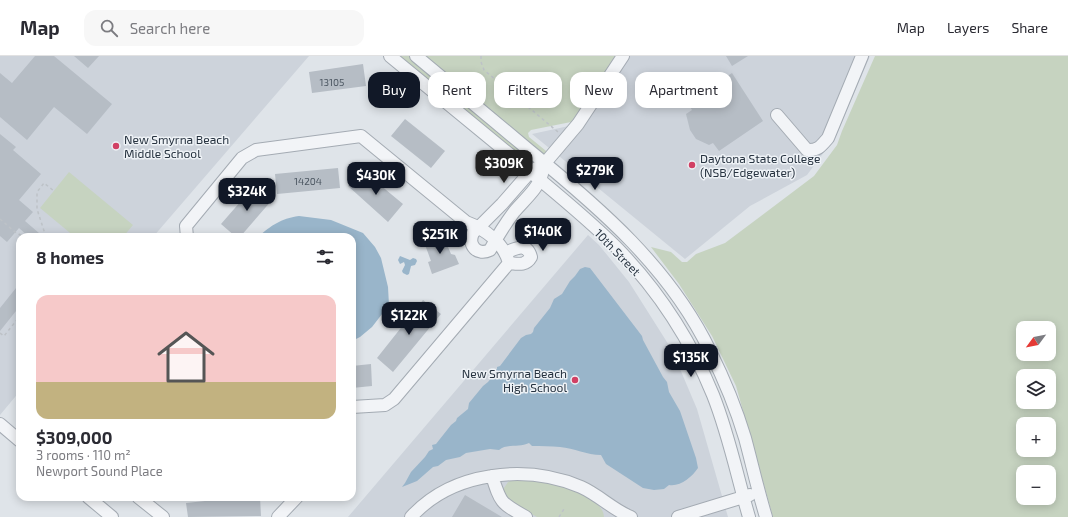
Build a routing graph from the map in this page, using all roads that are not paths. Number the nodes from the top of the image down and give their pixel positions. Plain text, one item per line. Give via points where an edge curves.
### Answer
1 (390, 56) edge
2 (416, 56) edge
3 (623, 56) edge
4 (862, 56) edge
5 (776, 115) dead end
6 (545, 163) junction
7 (530, 172) junction
8 (540, 180) junction
9 (502, 204) junction
10 (514, 213) junction
11 (479, 226) junction
12 (187, 233) edge
13 (495, 240) junction
14 (356, 407) edge
15 (0, 424) edge
16 (16, 438) edge
17 (492, 476) junction
18 (759, 492) junction
19 (743, 497) junction
20 (602, 499) junction
21 (93, 501) edge
22 (143, 501) edge
23 (293, 501) edge
24 (112, 517) edge
25 (163, 517) edge
26 (278, 517) edge
27 (411, 517) edge
28 (526, 517) edge
29 (607, 517) edge
30 (631, 517) edge
31 (678, 517) edge
32 (749, 517) edge
33 (766, 517) edge

1 - 7 street, 10th Street
2 - 6 street, 10th Street
3 - 6 street via 582,119
4 - 5 street via 828,138 819,148 807,150
6 - 7 street
6 - 8 street
6 - 18 street, 10th Street via 629,238 662,276 691,318 710,350 732,400 745,437
7 - 8 street, 10th Street
7 - 9 street
8 - 10 street
8 - 19 street, 10th Street via 616,247 655,293 680,331 695,356 713,396 730,443
9 - 10 street
9 - 11 street
10 - 13 street
11 - 12 street via 466,222 361,136 256,150 242,158 186,226
11 - 13 street
11 - 13 street via 471,239 475,249 480,252 488,251
13 - 14 street via 507,258 394,400 385,405
15 - 16 street
17 - 20 street via 527,474 548,477 583,488
17 - 27 street via 473,480 449,490 428,502
17 - 28 street via 503,504
18 - 19 street
18 - 33 street, 10th Street
19 - 31 street
19 - 32 street, 10th Street
20 - 29 street
20 - 30 street
21 - 24 street
22 - 25 street
23 - 26 street

